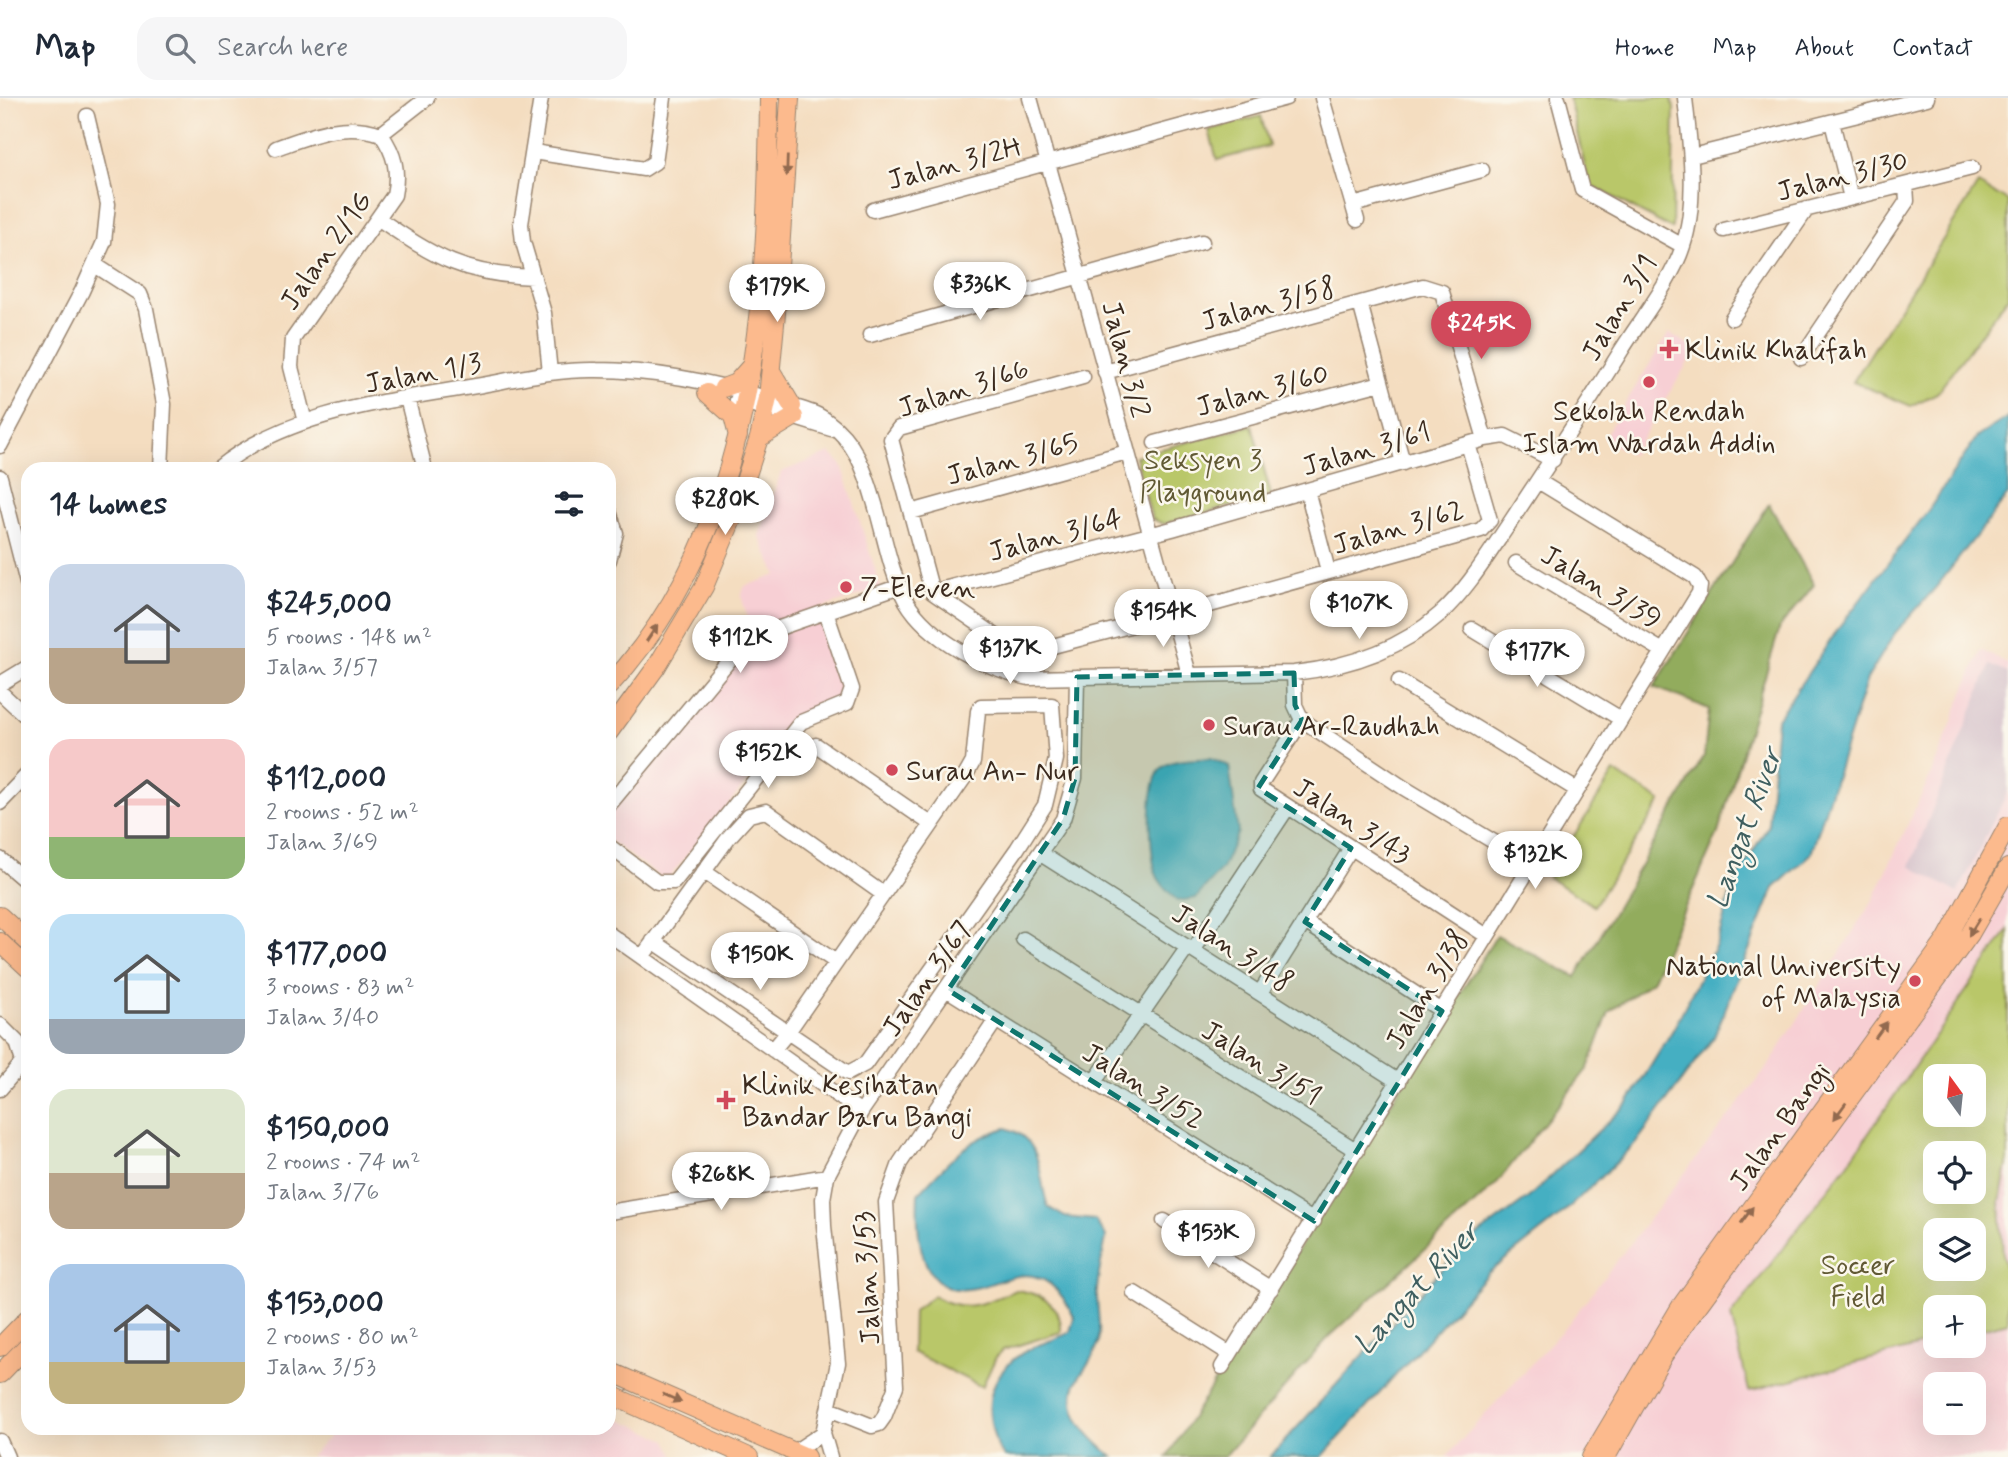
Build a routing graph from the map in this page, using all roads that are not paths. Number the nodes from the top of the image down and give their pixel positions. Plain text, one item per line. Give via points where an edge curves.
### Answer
1 (427, 98) edge
2 (541, 98) edge
3 (664, 98) edge
4 (769, 98) edge
5 (790, 98) edge
6 (1030, 98) edge
7 (1286, 98) edge
8 (1322, 98) edge
9 (1558, 98) edge
10 (1685, 98) edge
11 (1926, 99) edge
12 (87, 117) dead end
13 (1832, 122) junction
14 (381, 134) junction
15 (275, 148) dead end
16 (533, 152) junction
17 (1692, 156) junction
18 (1048, 162) junction
19 (1972, 168) dead end
20 (1482, 170) dead end
21 (1906, 185) junction
22 (1852, 198) junction
23 (1807, 209) junction
24 (873, 210) dead end
25 (379, 219) junction
26 (1724, 230) dead end
27 (1202, 242) dead end
28 (1683, 246) junction
29 (95, 265) junction
30 (1079, 276) junction
31 (534, 277) junction
32 (1360, 303) junction
33 (1732, 318) dead end
34 (870, 335) dead end
35 (1801, 358) dead end
36 (753, 364) junction
37 (771, 371) junction
38 (1105, 372) junction
39 (550, 373) junction
40 (1083, 377) dead end
41 (1381, 383) junction
42 (715, 390) junction
43 (748, 397) junction
44 (407, 398) junction
45 (767, 403) junction
46 (793, 412) junction
47 (305, 422) junction
48 (738, 436) junction
49 (759, 438) junction
50 (1485, 439) junction
51 (1155, 443) dead end
52 (1468, 444) junction
53 (0, 446) edge
54 (1127, 452) junction
55 (1553, 460) junction
56 (160, 462) edge
57 (227, 462) edge
58 (423, 462) edge
59 (1403, 463) junction
60 (0, 477) edge
61 (1538, 481) junction
62 (1307, 490) junction
63 (911, 512) junction
64 (1150, 535) junction
65 (21, 560) edge
66 (1516, 563) dead end
67 (1328, 571) junction
68 (900, 586) junction
69 (932, 592) junction
70 (1199, 608) dead end
71 (827, 612) junction
72 (1144, 622) dead end
73 (1472, 629) dead end
74 (1663, 651) junction
75 (21, 671) edge
76 (1294, 673) junction
77 (1189, 674) junction
78 (616, 677) edge
79 (1077, 677) junction
80 (1399, 681) dead end
81 (0, 684) edge
82 (0, 692) edge
83 (21, 712) edge
84 (1621, 719) junction
85 (1302, 720) junction
86 (616, 722) edge
87 (816, 745) dead end
88 (21, 781) edge
89 (1577, 790) junction
90 (616, 797) edge
91 (0, 803) edge
92 (1288, 807) junction
93 (931, 824) junction
94 (2008, 826) edge
95 (1351, 848) junction
96 (616, 851) edge
97 (1041, 854) junction
98 (0, 859) edge
99 (1531, 864) junction
100 (2008, 869) edge
101 (706, 873) junction
102 (21, 877) edge
103 (883, 894) junction
104 (0, 916) edge
105 (1305, 922) junction
106 (21, 936) edge
107 (1487, 936) junction
108 (616, 939) edge
109 (1023, 939) dead end
110 (653, 941) junction
111 (0, 942) edge
112 (1191, 949) junction
113 (642, 957) junction
114 (21, 962) edge
115 (836, 962) junction
116 (948, 990) junction
117 (1260, 993) junction
118 (1442, 1011) junction
119 (1141, 1014) junction
120 (996, 1020) junction
121 (0, 1025) edge
122 (788, 1032) junction
123 (21, 1050) edge
124 (774, 1050) junction
125 (21, 1060) edge
126 (1094, 1082) junction
127 (1399, 1082) junction
128 (0, 1088) edge
129 (861, 1112) junction
130 (1357, 1151) junction
131 (827, 1177) junction
132 (616, 1211) edge
133 (1314, 1221) junction
134 (1164, 1222) dead end
135 (1271, 1289) junction
136 (1134, 1293) dead end
137 (21, 1324) edge
138 (0, 1347) edge
139 (21, 1352) edge
140 (0, 1374) edge
141 (616, 1374) edge
142 (616, 1397) edge
143 (830, 1409) junction
144 (824, 1433) junction
145 (0, 1441) edge
146 (800, 1454) edge
147 (7, 1457) edge
148 (749, 1457) edge
149 (830, 1457) edge
150 (1591, 1457) edge
151 (1606, 1457) edge

1 - 14 street
2 - 16 street
3 - 16 street via 651,167
4 - 36 main road via 768,201
5 -> 37 main road
6 - 18 street, Jalan 3/2
7 - 18 street, Jalan 3/2H
8 - 20 street via 1355,213
9 - 28 street via 1582,190
10 - 17 street, Jalan 3/1
11 - 13 street
12 - 29 street via 107,204 104,242
13 - 17 street
13 - 22 street
14 - 15 street via 367,129 333,130
14 - 25 street, Jalan 2/1G via 396,162 397,179 394,195
16 - 31 street via 521,224
17 - 28 street, Jalan 3/1
18 - 24 street, Jalan 3/2H
18 - 30 street, Jalan 3/2
19 - 21 street, Jalan 3/30
21 - 22 street, Jalan 3/30
21 - 35 street via 1907,201
22 - 23 street, Jalan 3/30
23 - 26 street, Jalan 3/30
23 - 33 street
25 - 31 street via 418,246 466,270
25 - 47 street, Jalan 2/1G via 293,340 291,367
27 - 30 street
28 - 55 street, Jalan 3/1
29 - 53 street
29 - 56 street via 140,294 146,309 164,404
30 - 34 street
30 - 38 street, Jalan 3/2
31 - 39 street via 544,313
32 - 38 street, Jalan 3/58
32 - 41 street
32 - 50 street, Jalan 3/58 via 1423,286 1442,292
36 - 42 main road via 736,383
36 - 43 main road
37 - 45 main road
37 - 46 main road
38 - 54 street, Jalan 3/2
39 - 42 street, Jalan 1/3 via 597,370 650,375 656,380
39 - 44 street, Jalan 1/3
40 - 63 street, Jalan 3/66 via 899,428 891,439
41 - 51 street, Jalan 3/60
41 - 59 street
42 - 43 street, Jalan 1/3
42 - 48 main road via 733,416
43 - 45 street, Jalan 3/1
43 - 48 main road
44 - 47 street, Jalan 1/3
44 - 58 street
45 - 46 street, Jalan 3/1
45 - 49 main road
46 - 49 main road
46 - 68 street, Jalan 3/1 via 825,429 836,429 865,468
47 - 57 street, Jalan 1/3 via 254,444
78 -> 48 main road via 645,642 691,569 730,470
49 - 86 main road via 704,587 657,666
50 - 52 street, Jalan 3/61
50 - 55 street, Jalan 3/61 via 1505,436
52 - 59 street, Jalan 3/61
52 - 67 street, Jalan 3/62 via 1490,520 1481,530
54 - 63 street, Jalan 3/65
54 - 64 street, Jalan 3/2
55 - 61 street, Jalan 3/1
59 - 62 street, Jalan 3/61
60 - 65 street
61 - 74 street, Jalan 3/38 via 1695,577 1699,593
61 - 76 street, Jalan 3/1 via 1462,592 1439,615 1361,659
62 - 64 street, Jalan 3/61
62 - 67 street
63 - 69 street, Jalan 3/66
64 - 69 street, Jalan 3/64
64 - 77 street, Jalan 3/2
66 - 74 street, Jalan 3/39
67 - 70 street, Jalan 3/62
68 - 71 street
68 - 79 street, Jalan 3/1 via 906,601 925,622 992,668 1029,678
69 - 72 street via 1014,649 1030,652
71 - 90 street via 760,635 739,650
71 - 96 street via 852,689 847,703 801,722 674,882 657,882
73 - 84 street
74 - 84 street, Jalan 3/38
75 - 81 street
76 - 77 street, Jalan 3/1
76 - 85 street via 1295,705
77 - 79 street, Jalan 3/1
79 - 97 street, Jalan 3/67 via 1075,778 1063,820
80 - 89 street
82 - 83 street
84 - 89 street, Jalan 3/38
85 - 92 street, Jalan 3/43 via 1261,783 1261,789
85 - 99 street
87 - 93 street
88 - 91 street
89 - 99 street, Jalan 3/38
92 - 95 street, Jalan 3/43
92 - 112 street
93 - 103 street
93 - 122 street via 973,762 978,711 987,704 1052,705 1056,759 1045,805 865,1064 848,1073
150 -> 94 main road, Jalan Bangi via 1681,1306 1946,940
95 - 105 street
95 - 107 street, Jalan 3/43
97 - 112 street, Jalan 3/48
97 - 116 street, Jalan 3/67
98 - 102 street
99 - 107 street, Jalan 3/38
100 -> 151 main road, Jalan Bangi via 1970,934 1663,1356
101 - 103 street via 748,815 766,811
101 - 110 street
101 - 115 street
103 - 115 street
104 - 106 main road
105 - 117 street
105 - 118 street
107 - 118 street, Jalan 3/38
108 - 113 street
109 - 119 street, Jalan 3/51
110 - 113 street
110 - 122 street
111 - 114 main road
112 - 117 street, Jalan 3/48
112 - 119 street
113 - 124 street
115 - 122 street
116 - 120 street, Jalan 3/52
116 - 129 street, Jalan 3/67
117 - 127 street, Jalan 3/48
118 - 127 street, Jalan 3/38
119 - 126 street
119 - 130 street, Jalan 3/51
120 - 126 street, Jalan 3/52
120 - 143 street, Jalan 3/53 via 890,1183 886,1202 896,1386 884,1417 872,1426
121 - 123 street
122 - 124 street
124 - 129 street
125 - 128 street via 20,1069
126 - 133 street, Jalan 3/52
127 - 130 street, Jalan 3/38
129 - 131 street, Jalan 3/67
130 - 133 street, Jalan 3/38
131 - 132 street
131 - 143 street, Jalan 3/67 via 824,1226 838,1363
133 - 135 street, Jalan 3/38
134 - 135 street
135 - 136 street, Jalan 3/38 via 1226,1361
137 - 138 main road
139 - 140 main road
141 -> 146 main road
142 - 148 main road
143 - 144 street, Jalan 3/67
144 - 146 street
144 - 149 street
145 - 147 street

